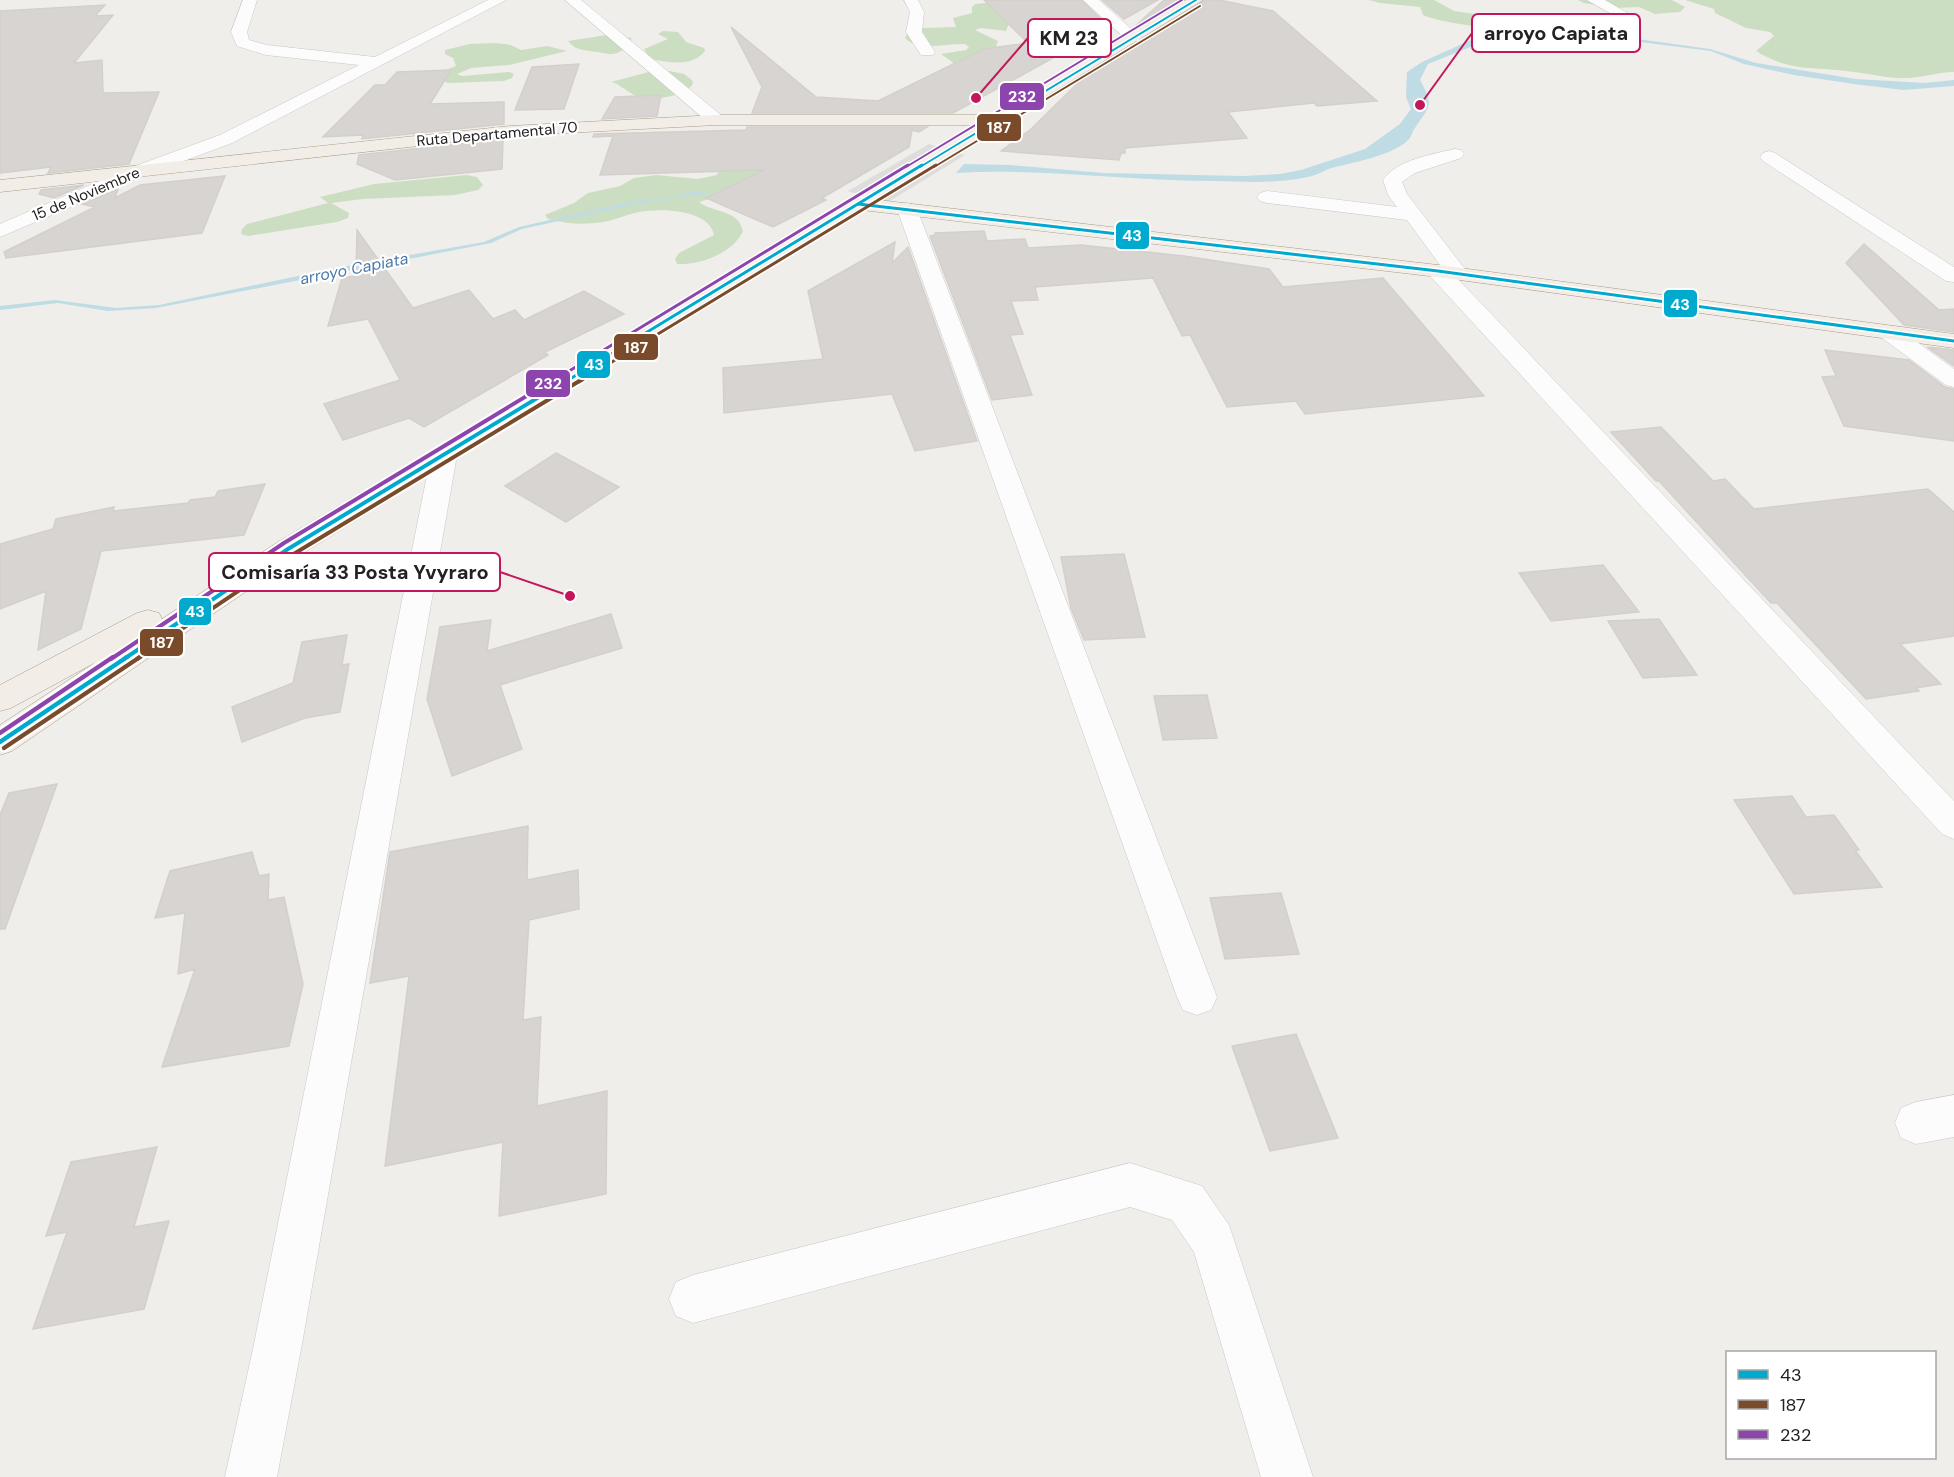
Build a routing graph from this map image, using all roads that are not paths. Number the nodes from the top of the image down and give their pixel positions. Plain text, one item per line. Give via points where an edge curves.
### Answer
1 (250, 0) edge
2 (472, 0) edge
3 (499, 0) edge
4 (572, 0) edge
5 (911, 0) edge
6 (1090, 0) edge
7 (1196, 0) edge
8 (1594, 0) edge
9 (1623, 14) dead end
10 (1133, 38) junction
11 (927, 52) dead end
12 (354, 60) junction
13 (376, 62) junction
14 (716, 120) junction
15 (997, 120) junction
16 (1455, 154) dead end
17 (1769, 157) dead end
18 (174, 159) junction
19 (134, 173) junction
20 (0, 186) edge
21 (1267, 197) dead end
22 (858, 204) junction
23 (907, 209) junction
24 (1413, 215) junction
25 (0, 231) edge
26 (1448, 272) junction
27 (1954, 276) edge
28 (1890, 333) junction
29 (1954, 341) edge
30 (1954, 380) edge
31 (444, 454) junction
32 (288, 549) junction
33 (0, 699) edge
34 (0, 742) edge
35 (1954, 824) edge
36 (1197, 997) dead end
37 (693, 1299) dead end
38 (251, 1477) edge
39 (1287, 1477) edge

1 - 12 street via 239,32 242,42 266,50
2 - 12 street
3 - 13 street, 15 de Noviembre
4 - 14 street
5 - 11 street via 917,12 914,32
6 - 10 street
7 - 10 main road
8 - 9 street
10 - 15 main road
12 - 13 street
12 - 18 street via 203,136
13 - 18 street, 15 de Noviembre via 226,139
14 - 15 main road, Ruta Departamental 70
14 - 19 main road, Ruta Departamental 70 via 510,131
15 - 22 main road
16 - 24 street via 1408,169 1392,180
17 - 27 street
18 - 19 street, 15 de Noviembre
19 - 20 main road, Ruta Departamental 70
19 - 25 street, 15 de Noviembre
21 - 24 street
22 - 23 main road
22 - 31 main road
23 - 26 main road
23 - 36 street
24 - 26 street
26 - 28 main road
26 - 35 street
28 - 29 main road
28 - 30 street
31 - 32 main road
31 - 38 street
32 - 33 main road
32 - 34 main road
37 - 39 street via 1130,1185 1186,1202 1214,1241

